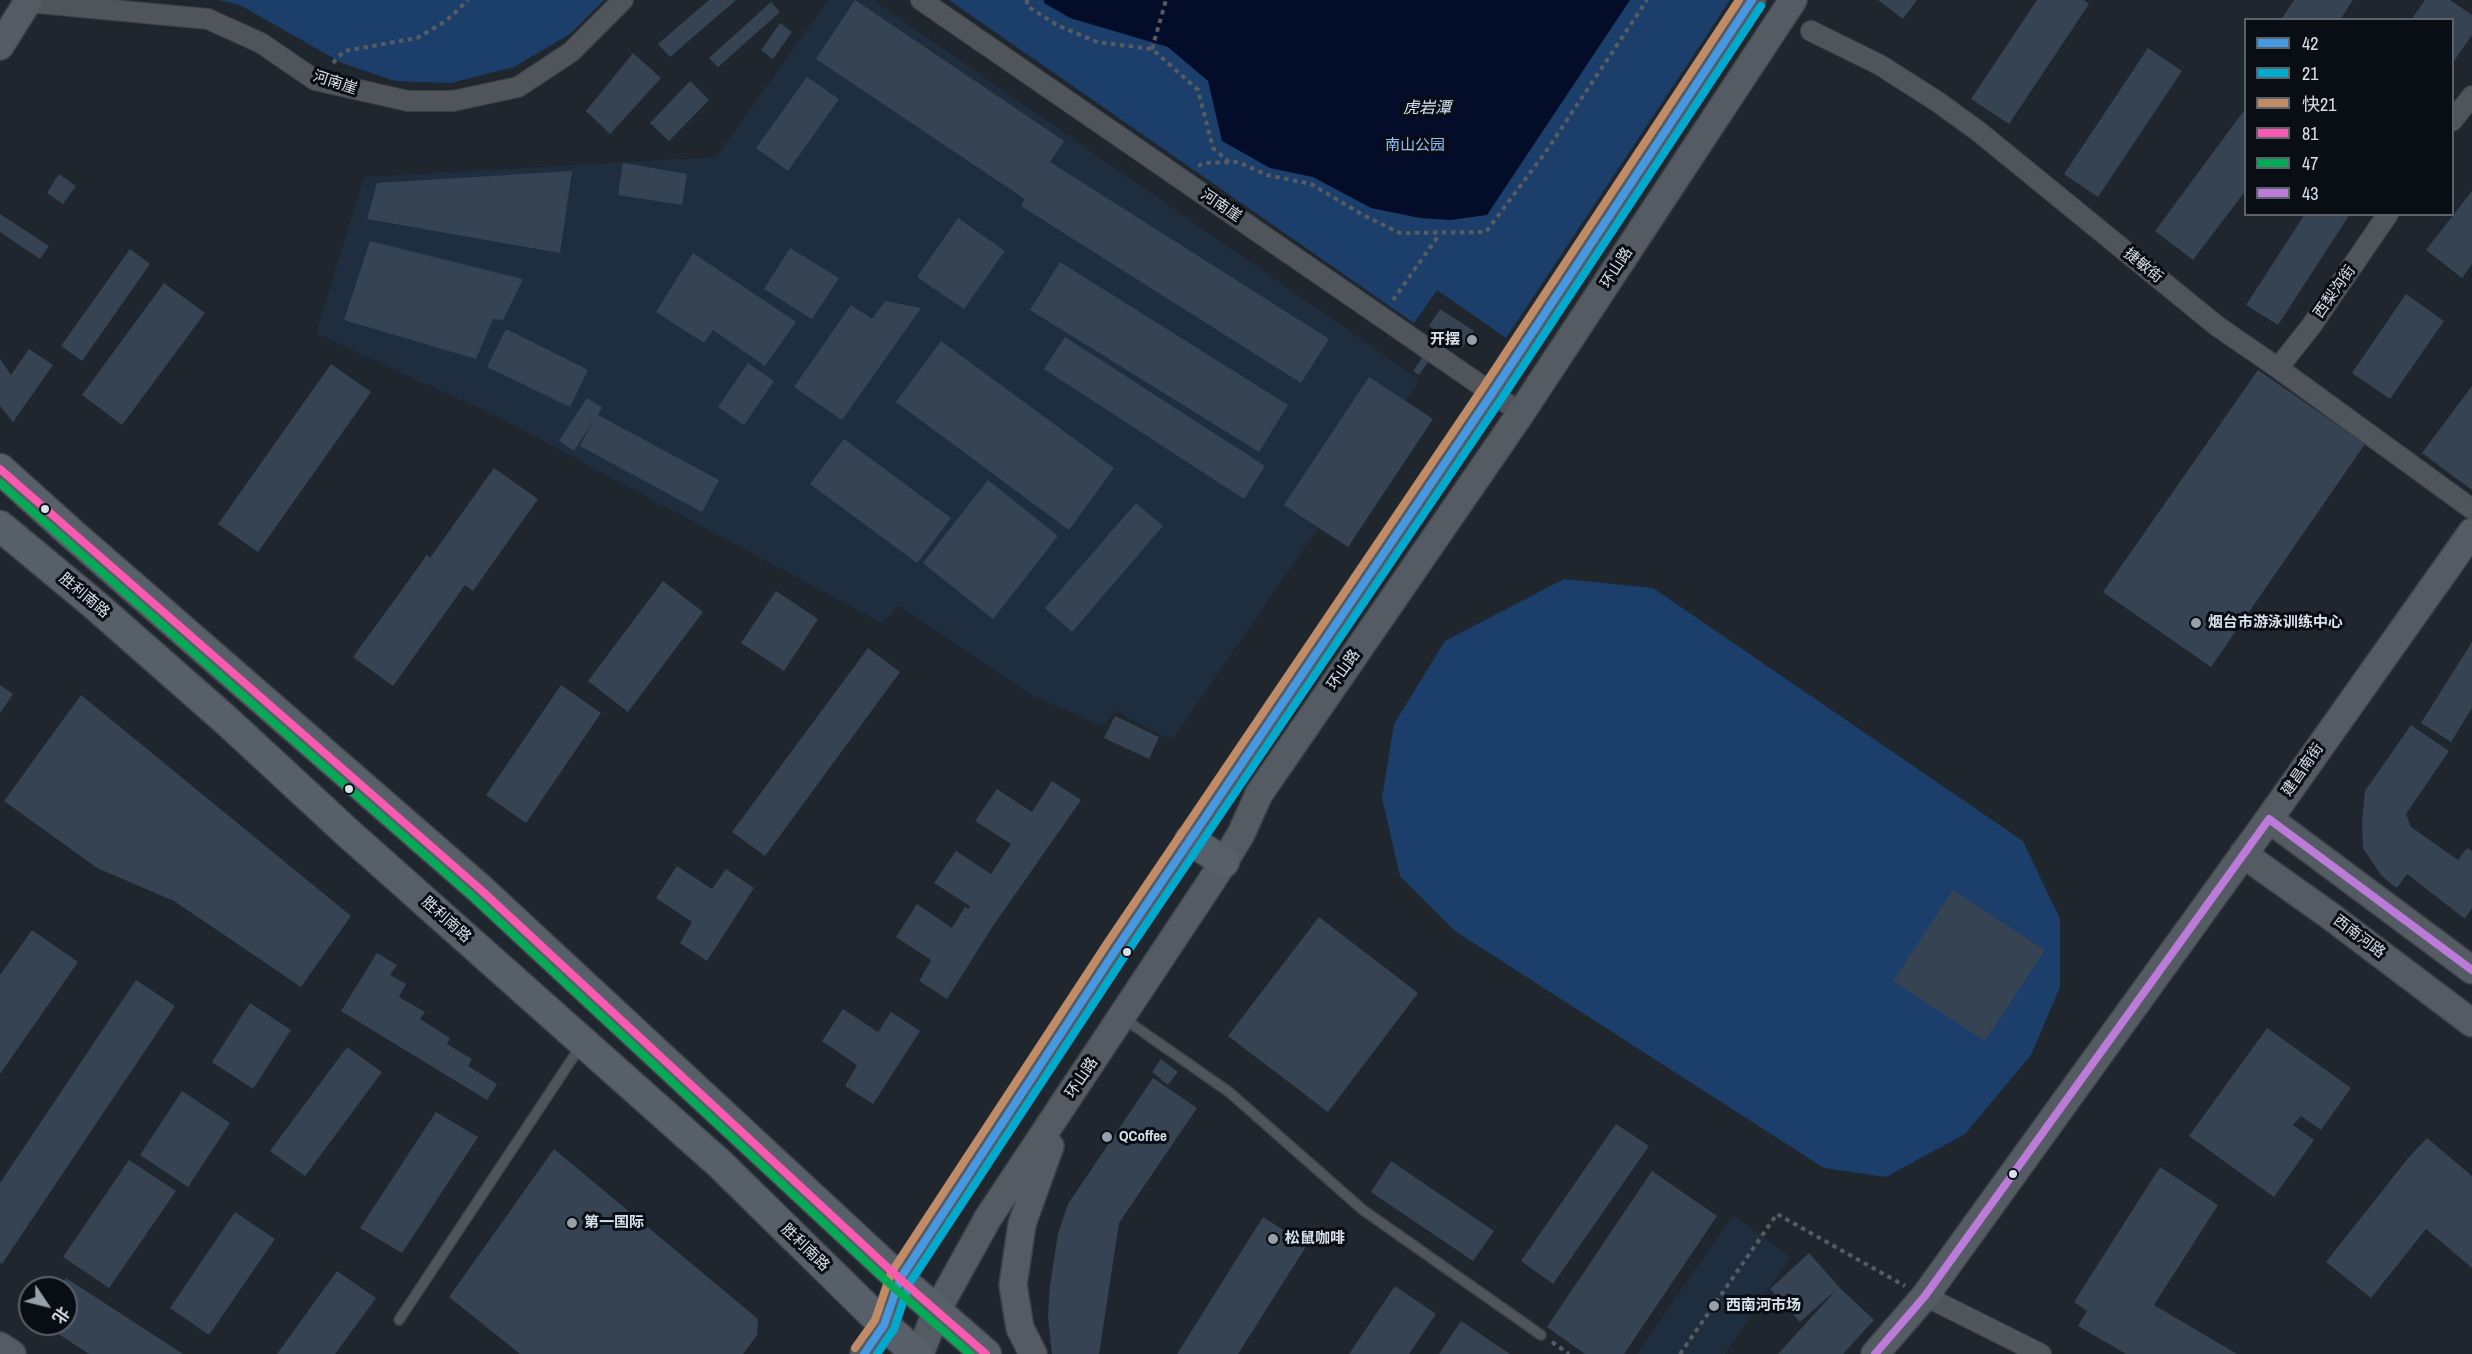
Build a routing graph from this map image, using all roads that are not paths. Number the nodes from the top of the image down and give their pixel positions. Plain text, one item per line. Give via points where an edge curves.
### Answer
1 (623, 0) edge
2 (921, 0) edge
3 (1752, 0) edge
4 (1793, 0) edge
5 (29, 1) edge
6 (1811, 31) dead end
7 (0, 46) edge
8 (2472, 96) edge
9 (2454, 118) edge
10 (2387, 216) edge
11 (2278, 368) junction
12 (1493, 392) junction
13 (1521, 413) junction
14 (0, 469) edge
15 (2472, 509) edge
16 (0, 526) edge
17 (2472, 532) edge
18 (2269, 819) junction
19 (1190, 840) junction
20 (2243, 854) junction
21 (1224, 862) junction
22 (2472, 970) edge
23 (1122, 1018) junction
24 (2472, 1023) edge
25 (583, 1042) junction
26 (1085, 1074) junction
27 (900, 1279) junction
28 (1925, 1296) junction
29 (936, 1312) junction
30 (399, 1320) dead end
31 (884, 1325) junction
32 (1541, 1335) dead end
33 (0, 1346) edge
34 (12, 1354) edge
35 (864, 1354) edge
36 (919, 1354) edge
37 (986, 1354) edge
38 (1033, 1354) edge
39 (1875, 1354) edge
40 (2041, 1354) edge

1 - 5 street, 河南崖 via 572,52 518,87 453,101 408,101 315,80 261,43 208,19
2 - 12 street, 河南崖
3 - 12 main road
4 - 13 main road, 环山路
5 - 7 main road
6 - 11 street, 捷敏街 via 1880,65 1938,102 2217,326
8 - 9 street
10 - 11 street, 西梨沟街
11 - 15 street, 捷敏街
12 - 13 street, 河南崖
12 - 19 main road
13 - 21 main road, 环山路 via 1259,794
14 - 27 main road via 480,889
16 - 25 main road, 胜利南路 via 227,721
17 - 18 main road, 建昌南街
18 - 20 main road, 建昌南街
18 - 22 main road
19 - 21 main road
19 - 27 main road
20 - 24 main road, 西南河路
20 - 28 main road, 建昌南街
21 - 23 main road, 环山路
23 - 26 main road, 环山路
23 - 32 lane via 1229,1092 1363,1210
25 - 30 lane
25 - 31 main road, 胜利南路 via 720,1164
26 - 29 main road, 环山路 via 988,1218
26 - 38 main road via 1047,1152 1022,1224 1013,1285 1020,1328
27 - 29 main road
27 - 31 main road
28 - 39 main road, 建昌南街
28 - 40 street
29 - 36 main road, 环山路
29 - 37 main road
31 - 35 main road
31 - 36 main road, 胜利南路
33 - 34 main road

